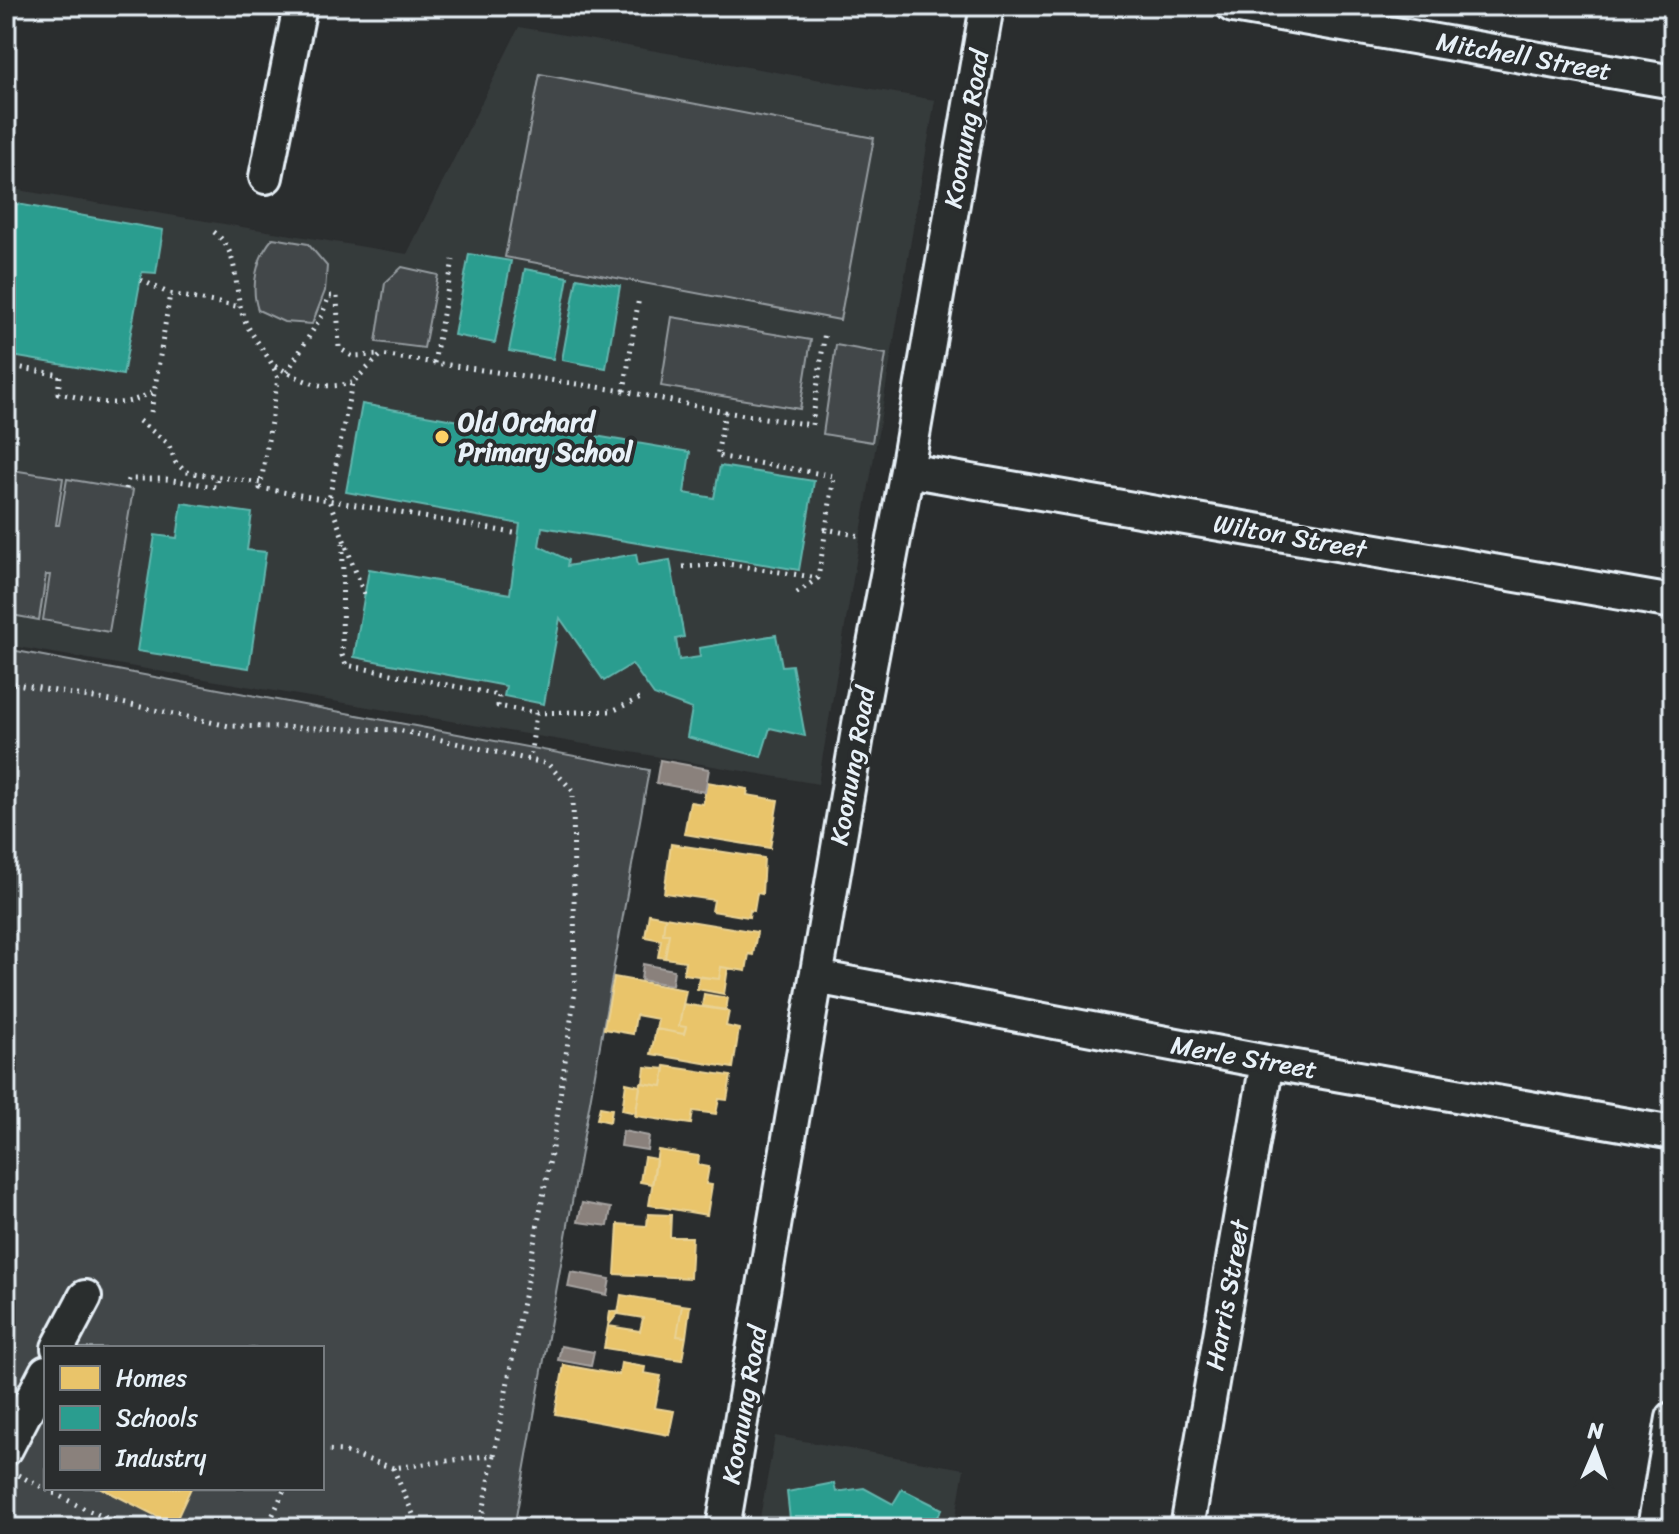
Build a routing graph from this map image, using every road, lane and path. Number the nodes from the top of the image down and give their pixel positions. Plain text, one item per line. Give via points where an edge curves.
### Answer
1 (300, 6) edge
2 (987, 6) edge
3 (1233, 6) edge
4 (1673, 82) edge
5 (266, 177) dead end
6 (214, 232) dead end
7 (453, 260) dead end
8 (141, 280) dead end
9 (170, 294) junction
10 (639, 297) dead end
11 (241, 307) junction
12 (825, 331) dead end
13 (381, 355) junction
14 (434, 363) junction
15 (6, 365) edge
16 (275, 366) junction
17 (287, 372) junction
18 (352, 383) junction
19 (155, 389) junction
20 (624, 391) junction
21 (151, 412) dead end
22 (725, 412) junction
23 (139, 421) dead end
24 (907, 470) junction
25 (218, 476) junction
26 (261, 483) junction
27 (126, 489) dead end
28 (329, 500) junction
29 (826, 529) junction
30 (519, 534) dead end
31 (860, 536) dead end
32 (343, 538) junction
33 (683, 567) dead end
34 (818, 578) junction
35 (797, 593) dead end
36 (364, 594) dead end
37 (1673, 602) edge
38 (6, 682) edge
39 (643, 697) dead end
40 (536, 713) junction
41 (530, 760) junction
42 (816, 977) junction
43 (1267, 1062) junction
44 (1673, 1133) edge
45 (85, 1297) dead end
46 (59, 1346) edge
47 (44, 1376) edge
48 (1673, 1418) edge
49 (6, 1449) edge
50 (324, 1450) edge
51 (494, 1455) junction
52 (393, 1468) junction
53 (6, 1469) edge
54 (44, 1488) edge
55 (47, 1490) edge
56 (284, 1490) edge
57 (133, 1528) edge
58 (245, 1528) edge
59 (419, 1528) edge
60 (480, 1528) edge
61 (723, 1528) edge
62 (1187, 1528) edge
63 (1654, 1528) edge

1 - 5 street
2 - 24 street, Koonung Road
3 - 4 street, Mitchell Street
6 - 11 path via 233,255
7 - 14 path
8 - 9 path
9 - 11 path
9 - 19 path
10 - 20 path
11 - 16 path
12 - 22 path via 812,425
13 - 14 path
13 - 17 path via 352,356 339,348 337,296 329,296
13 - 18 path
14 - 20 path
15 - 19 path via 60,375 58,393 122,405
16 - 17 path
16 - 26 path via 278,379
17 - 18 path via 317,386
18 - 28 path
19 - 21 path
20 - 22 path
22 - 29 path via 717,456 834,476
23 - 25 path via 168,443 186,472
24 - 37 street, Wilton Street
24 - 42 street, Koonung Road
25 - 26 path
25 - 27 path via 216,487 128,479
26 - 28 path via 260,488
28 - 30 path
28 - 32 path
29 - 31 path
29 - 34 path
32 - 36 path
32 - 40 path via 346,665 499,695 498,706
33 - 34 path via 728,564
34 - 35 path
38 - 41 path via 229,726 398,730
39 - 40 path via 612,711
40 - 41 path
41 - 51 path via 548,764 573,791 575,992 554,1138
42 - 43 street, Merle Street
42 - 61 street, Koonung Road
43 - 44 street, Merle Street
43 - 62 street, Harris Street
45 - 46 street
47 - 49 street
48 - 63 street
50 - 52 path
51 - 52 path
51 - 60 path
52 - 59 path
53 - 54 path
55 - 57 path
56 - 58 path via 271,1519

